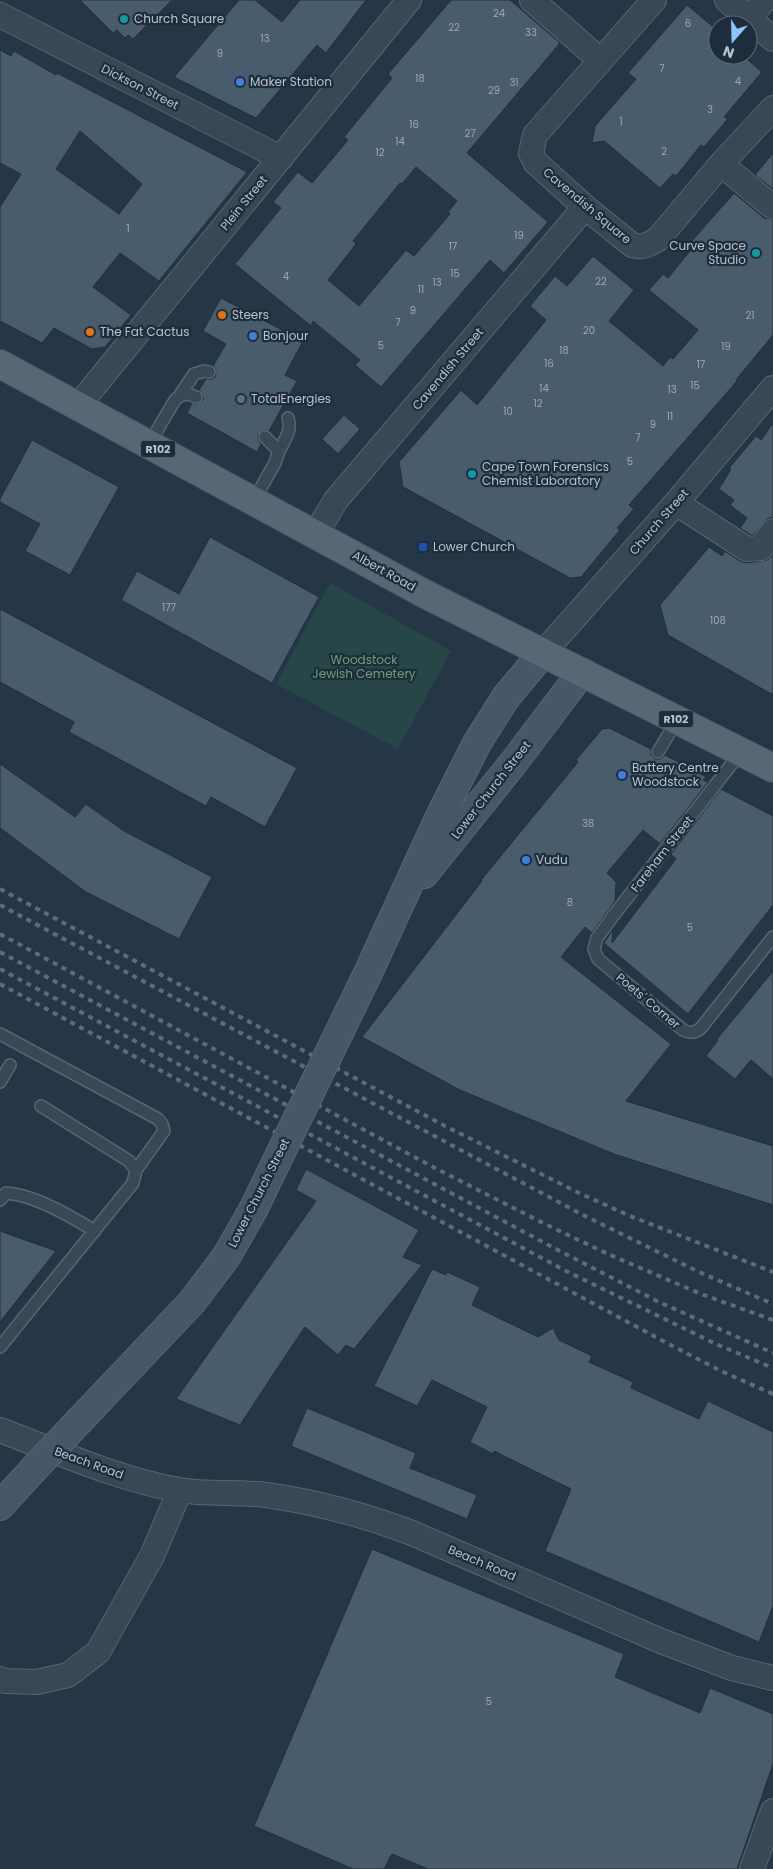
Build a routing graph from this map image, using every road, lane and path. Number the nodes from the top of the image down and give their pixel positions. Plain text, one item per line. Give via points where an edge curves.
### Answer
1 (409, 0) edge
2 (532, 0) edge
3 (654, 0) edge
4 (727, 0) edge
5 (764, 0) edge
6 (0, 15) edge
7 (744, 15) edge
8 (752, 15) edge
9 (758, 26) edge
10 (773, 39) edge
11 (600, 60) junction
12 (773, 108) edge
13 (280, 158) junction
14 (721, 164) junction
15 (585, 207) junction
16 (773, 207) edge
17 (0, 364) edge
18 (210, 372) dead end
19 (773, 388) edge
20 (180, 395) junction
21 (196, 397) dead end
22 (78, 406) junction
23 (288, 418) dead end
24 (265, 438) dead end
25 (149, 444) junction
26 (279, 451) junction
27 (254, 500) junction
28 (676, 503) junction
29 (773, 531) edge
30 (316, 534) junction
31 (542, 654) junction
32 (582, 672) junction
33 (677, 720) junction
34 (658, 752) dead end
35 (741, 752) junction
36 (772, 766) edge
37 (398, 906) junction
38 (773, 937) edge
39 (598, 959) joint
40 (0, 1034) edge
41 (10, 1065) dead end
42 (0, 1082) edge
43 (41, 1106) dead end
44 (136, 1170) junction
45 (0, 1200) edge
46 (95, 1231) junction
47 (0, 1347) edge
48 (0, 1430) edge
49 (180, 1490) junction
50 (0, 1506) edge
51 (773, 1678) edge
52 (0, 1679) edge
53 (773, 1811) edge
54 (752, 1869) edge

1 - 13 street, Plein Street
2 - 11 street
3 - 11 street, Cavendish Square
4 - 7 street
5 - 8 street
6 - 13 street, Dickson Street
9 - 10 street
11 - 15 street, Cavendish Square via 535,135 531,153 535,162
12 - 14 street, Cavendish Square
13 - 22 street, Plein Street
14 - 15 street, Cavendish Square via 658,239 648,245 632,245
14 - 16 street
15 - 30 street, Cavendish Street via 336,500
17 - 22 main road, Albert Road / R102
18 - 20 lane via 194,374
19 - 28 street, Church Street
20 - 21 lane
20 - 25 lane
22 - 25 main road, Albert Road / R102
23 - 26 lane via 289,431
24 - 26 lane
25 - 27 main road, Albert Road / R102
26 - 27 lane
27 - 30 main road, Albert Road / R102
28 - 29 street via 748,549 761,548
28 - 31 street, Church Street
30 - 31 main road, Albert Road / R102
31 - 32 main road, Albert Road / R102
31 - 37 main road, Lower Church Street via 506,697 477,743
32 - 33 main road, Albert Road / R102
32 - 37 main road, Lower Church Street
33 - 34 lane
33 - 35 main road, Albert Road / R102
35 - 36 main road, Albert Road / R102
35 - 39 lane, Fareham Street via 598,938 594,949
37 - 50 main road, Lower Church Street, bridge via 253,1210 226,1257 192,1302
38 - 39 lane, Poets' Corner via 701,1028 692,1033 683,1030
40 - 44 lane via 158,1119 164,1131
41 - 42 lane
43 - 44 lane via 129,1161
44 - 46 lane via 132,1183
45 - 46 lane via 6,1194 17,1194 62,1212
46 - 47 lane
48 - 49 street, Beach Road via 112,1473
49 - 51 street, Beach Road via 264,1495 329,1506 374,1518 661,1641 732,1668
49 - 52 street via 152,1556 98,1652 68,1675 38,1682
53 - 54 street

